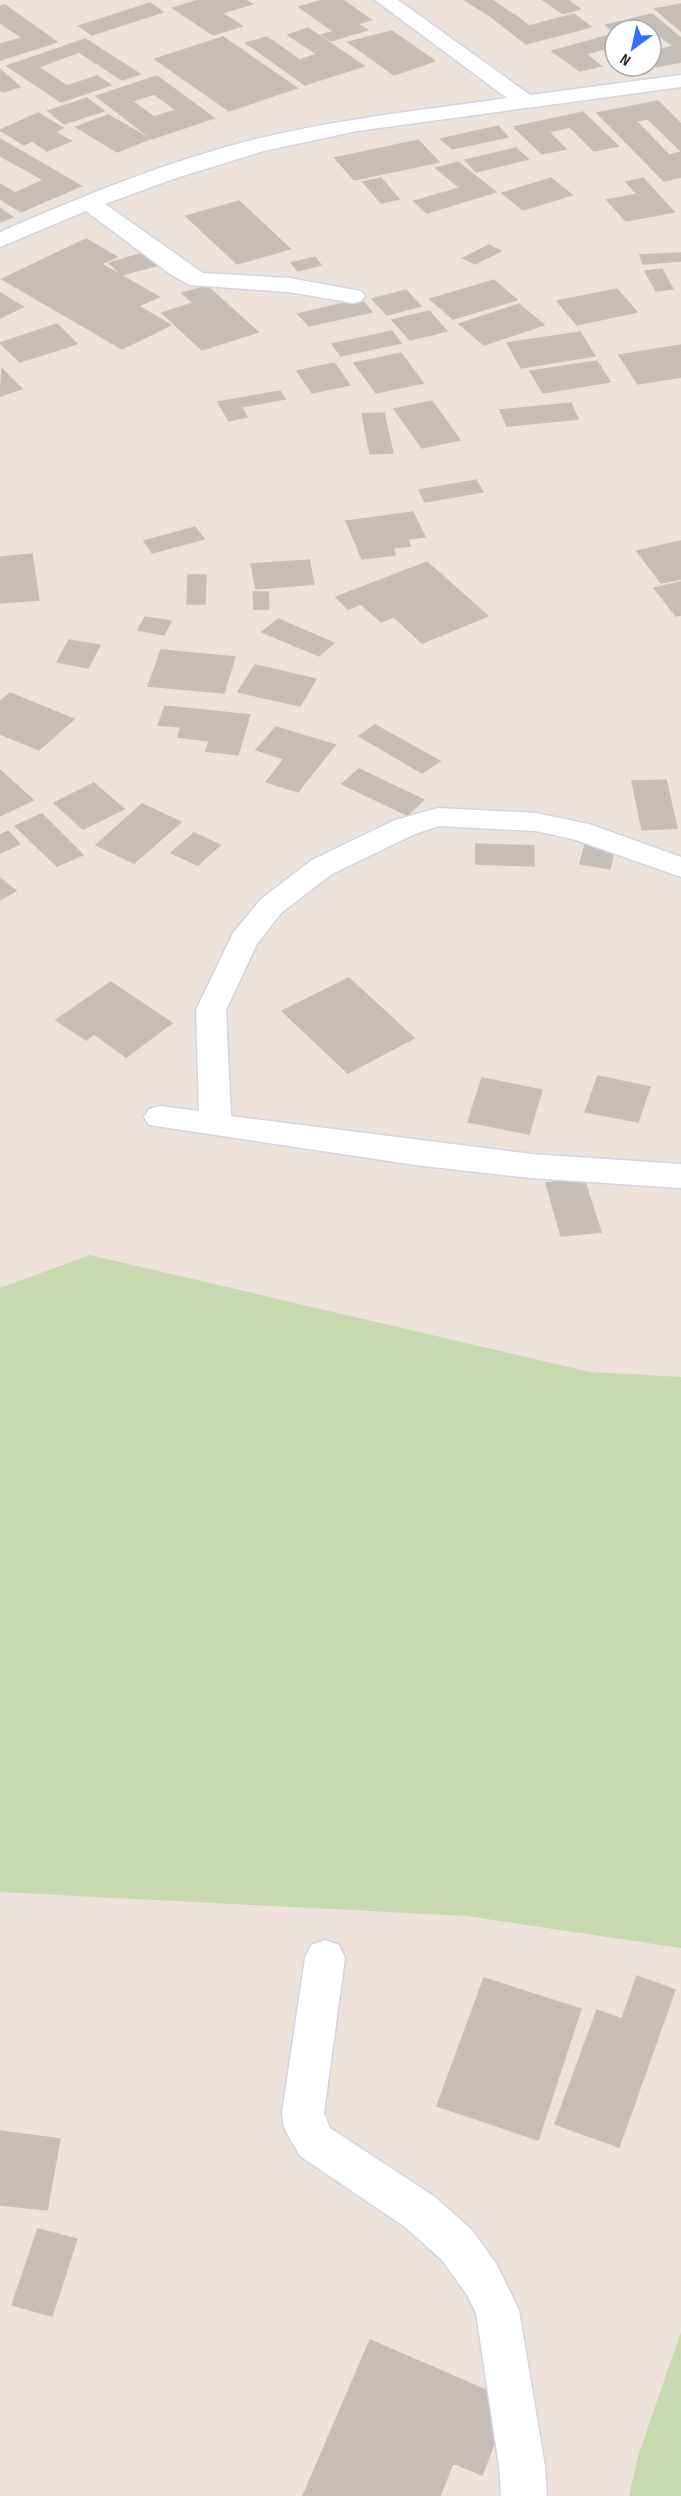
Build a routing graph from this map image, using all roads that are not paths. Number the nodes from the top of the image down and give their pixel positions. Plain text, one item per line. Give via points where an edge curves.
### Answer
1 (385, 0) edge
2 (681, 81) edge
3 (526, 102) junction
4 (88, 202) junction
5 (0, 240) edge
6 (353, 296) dead end
7 (681, 867) edge
8 (160, 1117) dead end
9 (215, 1125) junction
10 (681, 1176) edge
11 (325, 1958) dead end
12 (524, 2496) edge

1 - 3 street
2 - 3 street
3 - 4 street via 357,125 260,146
4 - 5 street
4 - 6 street via 198,280 289,285
7 - 9 street via 579,831 535,822 438,817 395,831 322,867 271,906 244,940 211,1010
8 - 9 street
9 - 10 street via 438,1156
11 - 12 street via 303,2113 305,2128 315,2142 339,2160 420,2211 457,2245 482,2280 497,2310

